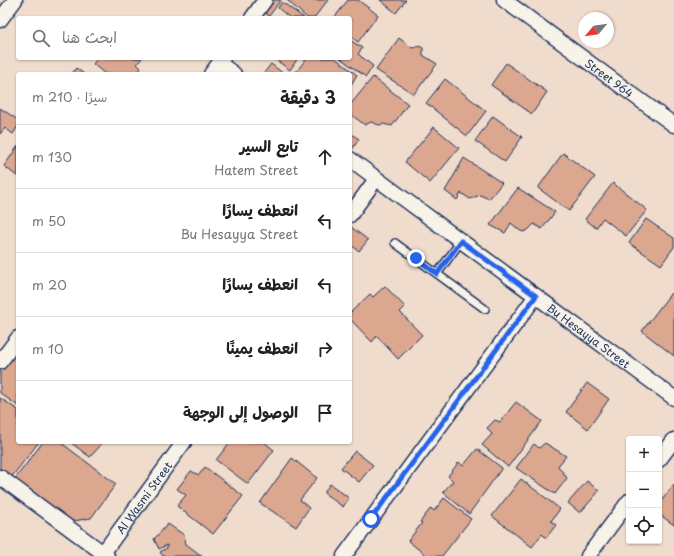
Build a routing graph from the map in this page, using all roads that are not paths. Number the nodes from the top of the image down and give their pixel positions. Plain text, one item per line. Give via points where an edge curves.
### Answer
1 (15, 0) edge
2 (265, 0) edge
3 (505, 0) edge
4 (253, 16) edge
5 (0, 20) edge
6 (218, 65) edge
7 (230, 72) edge
8 (674, 125) edge
9 (352, 161) edge
10 (376, 179) junction
11 (352, 212) edge
12 (461, 241) junction
13 (395, 243) dead end
14 (437, 274) junction
15 (536, 296) junction
16 (485, 309) dead end
17 (16, 341) edge
18 (0, 362) edge
19 (674, 398) edge
20 (674, 440) edge
21 (183, 444) edge
22 (662, 456) edge
23 (0, 476) edge
24 (626, 505) edge
25 (105, 554) edge
26 (344, 556) edge
27 (588, 556) edge

1 - 5 street
2 - 4 street
3 - 8 street, Street 964
6 - 7 street
9 - 10 street, Bu Hesayya Street
10 - 11 street
10 - 12 street, Bu Hesayya Street
12 - 14 lane
12 - 15 street, Bu Hesayya Street
13 - 14 lane
14 - 16 lane
15 - 19 street, Bu Hesayya Street
15 - 26 street
17 - 18 street
20 - 22 street
21 - 25 street, Al Wasmi Street
23 - 25 street
24 - 27 street

